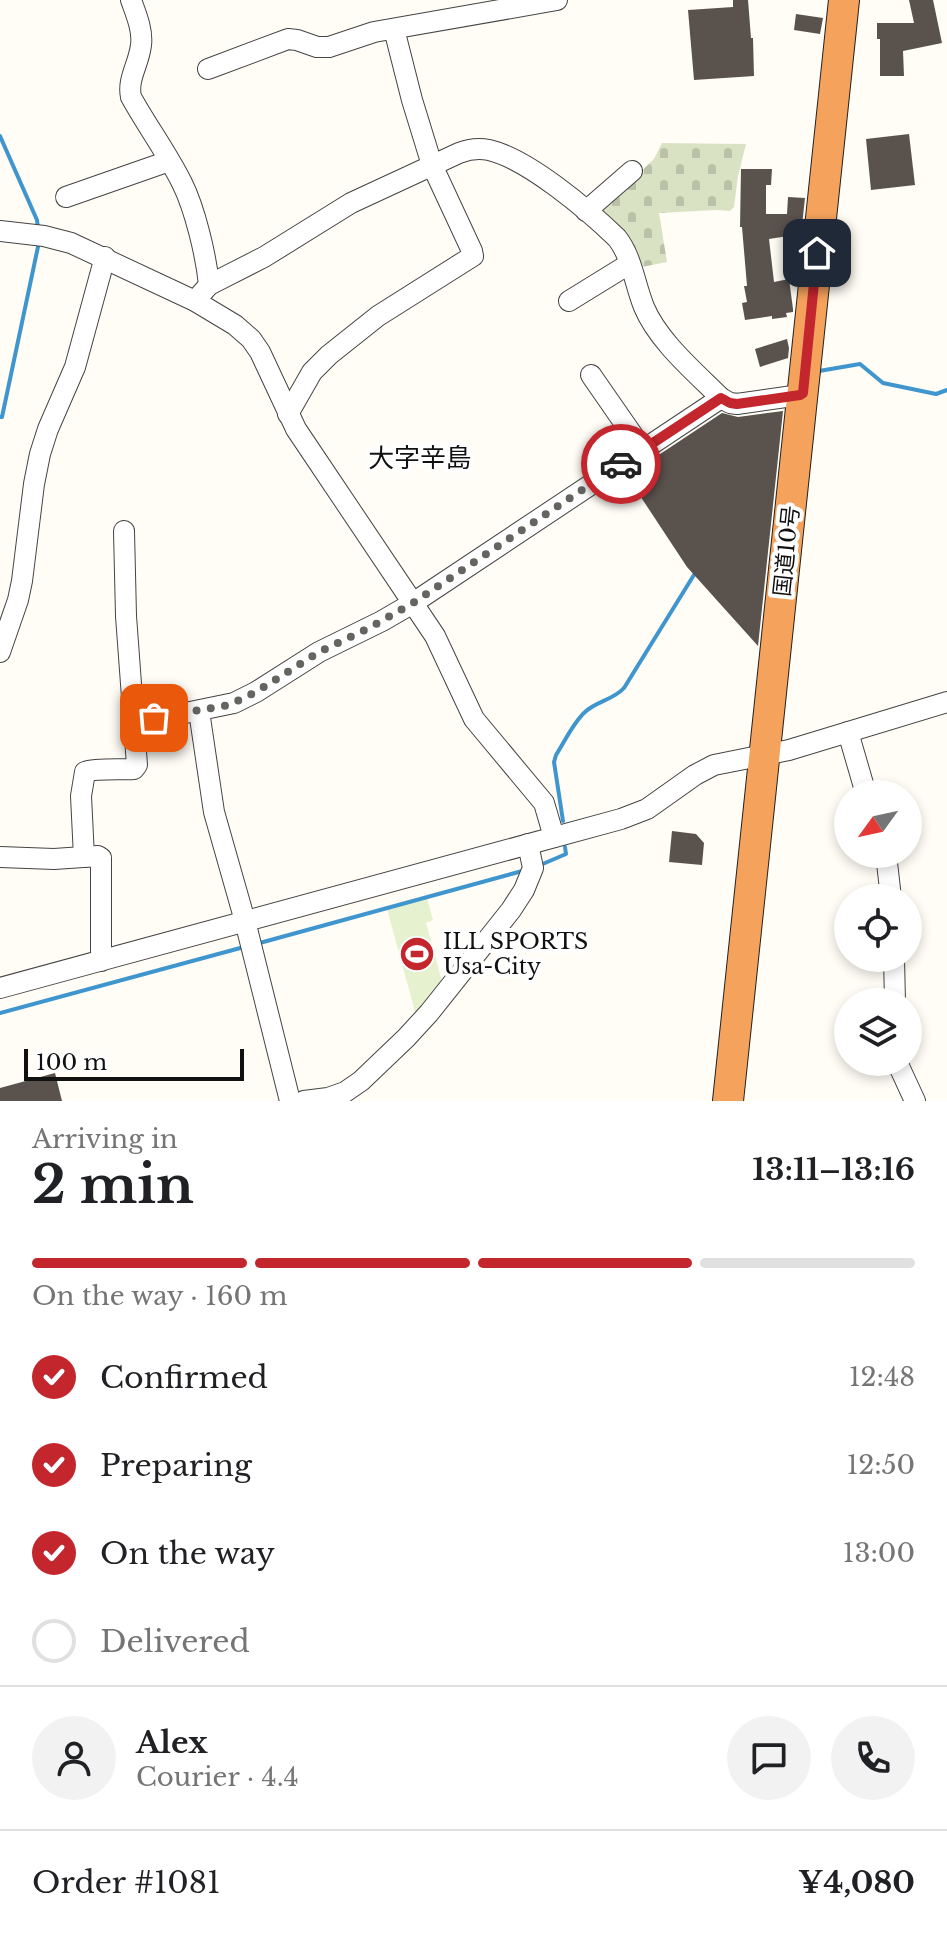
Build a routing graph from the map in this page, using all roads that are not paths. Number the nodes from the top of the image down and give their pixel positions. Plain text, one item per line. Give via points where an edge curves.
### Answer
1 (131, 0) edge
2 (557, 0) edge
3 (844, 0) edge
4 (394, 29) junction
5 (208, 69) dead end
6 (169, 161) junction
7 (432, 165) junction
8 (632, 171) dead end
9 (66, 197) dead end
10 (586, 211) junction
11 (0, 231) edge
12 (105, 257) junction
13 (629, 264) junction
14 (209, 285) junction
15 (195, 301) junction
16 (569, 301) dead end
17 (591, 375) dead end
18 (803, 394) junction
19 (721, 398) junction
20 (288, 414) junction
21 (643, 450) junction
22 (124, 531) dead end
23 (413, 603) junction
24 (0, 652) edge
25 (947, 702) edge
26 (199, 711) junction
27 (133, 718) junction
28 (848, 732) junction
29 (765, 755) junction
30 (862, 780) edge
31 (554, 837) junction
32 (528, 844) junction
33 (0, 857) edge
34 (84, 857) junction
35 (245, 921) junction
36 (101, 961) junction
37 (0, 988) edge
38 (903, 1076) edge
39 (290, 1101) edge
40 (304, 1101) edge
41 (728, 1101) edge
42 (915, 1101) edge

1 - 6 street via 142,37 130,92
2 - 4 street
3 - 18 highway, 国道10号
4 - 5 street via 322,47 288,39
4 - 7 street
6 - 9 street
6 - 14 street via 188,197
7 - 10 street via 468,150 491,151 545,179
7 - 14 street via 351,203
7 - 20 street via 473,256 378,316 329,355 312,372
8 - 10 street
10 - 13 street via 620,241
11 - 12 street via 55,238
12 - 15 street
12 - 24 street via 75,367 40,454 22,581
13 - 16 street
13 - 19 street via 654,325
14 - 15 street
15 - 20 street via 251,339
17 - 21 street
18 - 19 street via 737,404
18 - 29 highway, 国道10号
19 - 21 street
20 - 23 street
21 - 23 street
22 - 27 street
23 - 26 street via 249,696
23 - 31 street via 474,719 544,803
25 - 28 street
26 - 27 street
26 - 35 street via 214,812
27 - 34 street via 135,768 91,770 83,776
28 - 29 street
28 - 30 street
29 - 31 street via 714,765 647,809
29 - 41 highway, 国道10号
31 - 32 street
32 - 35 street
32 - 40 street via 533,868 524,890 429,1013 361,1081 328,1098
33 - 34 street
34 - 36 street via 98,856 102,862
35 - 36 street
35 - 39 street
36 - 37 street
38 - 42 street

